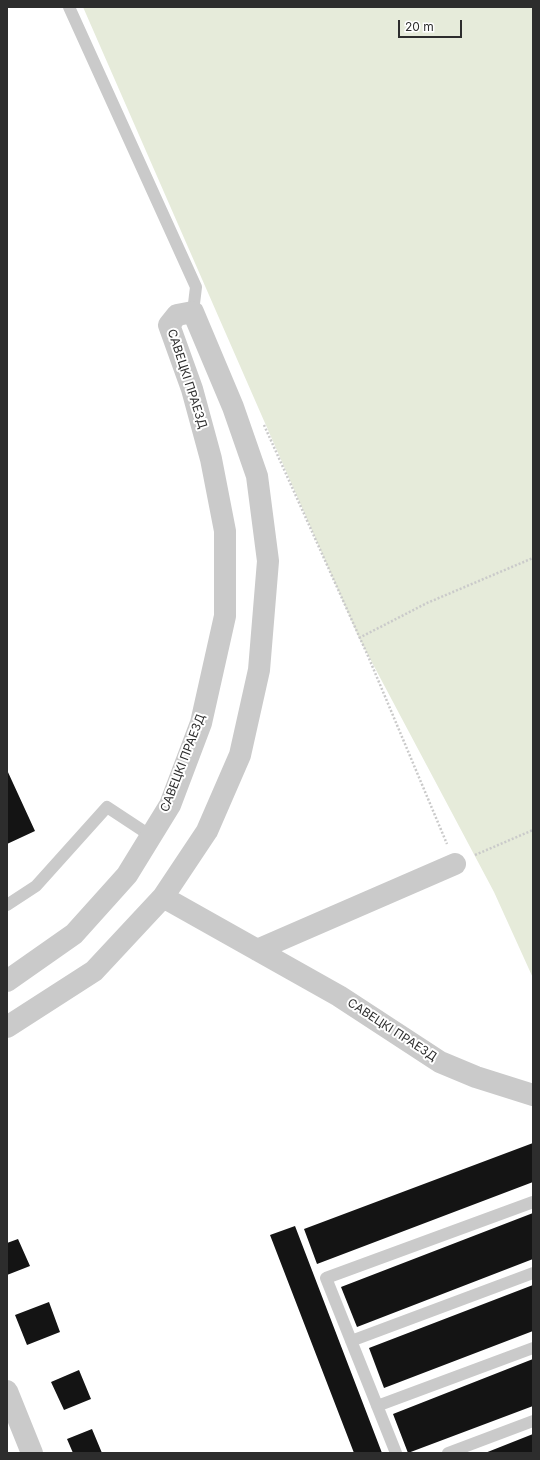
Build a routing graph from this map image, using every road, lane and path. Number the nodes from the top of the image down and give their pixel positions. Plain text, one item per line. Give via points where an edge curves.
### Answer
1 (69, 7) edge
2 (193, 312) junction
3 (262, 419) dead end
4 (533, 558) edge
5 (360, 638) junction
6 (533, 830) edge
7 (151, 836) junction
8 (455, 864) junction
9 (163, 897) junction
10 (7, 905) edge
11 (257, 950) junction
12 (7, 981) edge
13 (7, 1027) edge
14 (533, 1095) edge
15 (533, 1202) edge
16 (533, 1273) edge
17 (351, 1341) junction
18 (533, 1348) edge
19 (7, 1391) edge
20 (377, 1406) junction
21 (533, 1421) edge
22 (32, 1453) edge
23 (396, 1453) edge
24 (448, 1453) edge

1 - 2 lane via 196,286
2 - 7 street, САВЕЦКІ ПРАЕЗД via 177,315 169,324 192,389 211,459 225,531 225,616 201,723 170,805
2 - 9 street via 233,407 257,476 268,561 259,670 240,755 207,831
3 - 5 path
4 - 5 path via 427,603
5 - 8 path
6 - 8 path
7 - 10 lane via 107,807 36,886
7 - 12 street, САВЕЦКІ ПРАЕЗД via 127,875 74,934
8 - 11 street
9 - 11 street, САВЕЦКІ ПРАЕЗД
9 - 13 street via 94,970
11 - 14 street, САВЕЦКІ ПРАЕЗД via 339,996 440,1062 476,1077
15 - 17 lane via 326,1278
16 - 17 lane
17 - 20 lane
18 - 20 lane
19 - 22 street
20 - 23 lane
21 - 24 lane

